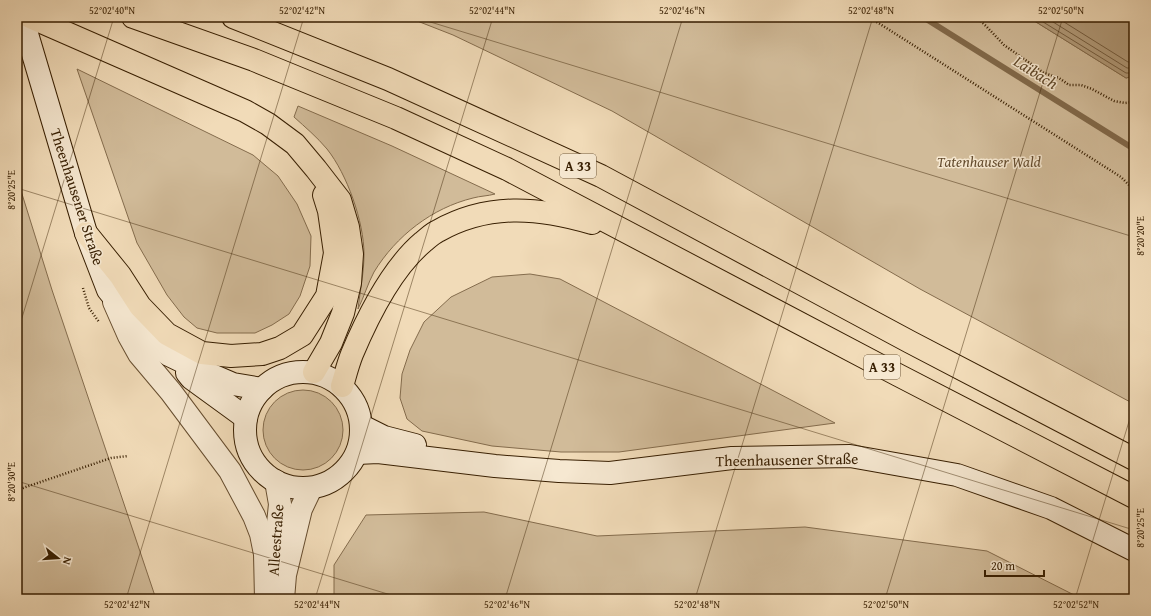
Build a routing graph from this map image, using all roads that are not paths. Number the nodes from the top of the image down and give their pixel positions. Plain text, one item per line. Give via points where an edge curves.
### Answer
1 (22, 17) edge
2 (30, 17) edge
3 (133, 17) edge
4 (233, 17) edge
5 (316, 169) junction
6 (86, 233) junction
7 (632, 234) junction
8 (108, 290) junction
9 (169, 355) junction
10 (314, 372) junction
11 (342, 386) junction
12 (262, 388) junction
13 (246, 418) junction
14 (362, 426) junction
15 (357, 452) junction
16 (1134, 459) edge
17 (495, 466) junction
18 (276, 482) junction
19 (311, 488) junction
20 (1134, 497) edge
21 (1134, 550) edge
22 (266, 599) edge
23 (272, 599) edge
24 (282, 599) edge

1 - 6 main road, Theenhausener Straße
2 - 5 highway via 245,111 295,144
3 - 7 highway, A 33 via 254,60 396,118 507,169
4 - 16 highway, A 33 via 388,79 601,176
5 - 6 highway via 329,211 335,253 328,296 302,335 280,348 262,354 202,354 167,334 140,306 120,275
5 - 10 highway via 340,200 352,254 350,283 343,312 331,343
6 - 8 main road, Theenhausener Straße
7 - 11 highway via 569,216 520,210 492,212 464,219 437,231 414,250 378,300 352,355
7 - 20 highway, A 33
8 - 9 main road, Theenhausener Straße via 151,343
8 - 22 main road via 139,354 172,392 230,470 254,516 265,554
9 - 12 main road, Theenhausener Straße via 233,384
9 - 13 main road, Theenhausener Straße via 191,378
10 - 11 main road via 329,377
10 - 12 main road via 296,372 277,377
11 - 14 main road via 356,404
12 - 13 main road via 252,402
13 - 18 main road via 245,436 250,455 261,470
14 - 15 main road
14 - 17 main road, Theenhausener Straße via 384,437
15 - 17 main road, Theenhausener Straße via 378,452
15 - 19 main road via 346,470 330,482
17 - 21 main road, Theenhausener Straße via 610,472 732,458 850,456 957,475 1051,508
18 - 19 main road via 293,487
18 - 23 main road, Alleestraße via 280,504
19 - 24 main road, Alleestraße via 301,509 285,575

